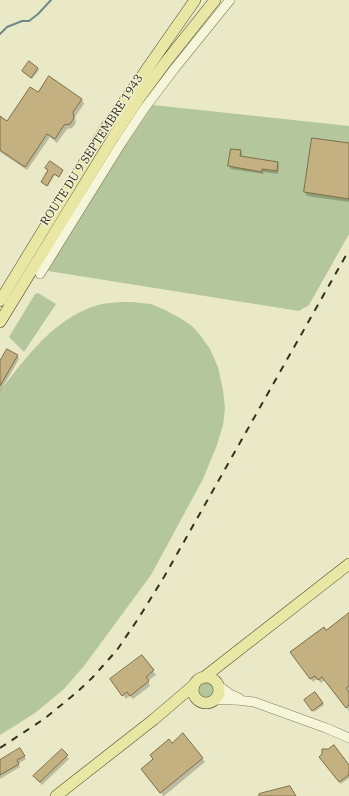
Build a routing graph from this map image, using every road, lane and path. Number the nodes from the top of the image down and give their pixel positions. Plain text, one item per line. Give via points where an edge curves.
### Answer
1 (195, 0) edge
2 (215, 0) edge
3 (230, 0) edge
4 (40, 274) dead end
5 (0, 301) edge
6 (0, 322) edge
7 (349, 564) edge
8 (227, 659) junction
9 (198, 681) junction
10 (218, 685) junction
11 (198, 700) junction
12 (214, 700) junction
13 (242, 700) junction
14 (153, 720) junction
15 (349, 738) edge
16 (56, 796) edge

1 - 5 main road, ROUTE DU 9 SEPTEMBRE 1943 via 103,132
2 - 6 main road, ROUTE DU 9 SEPTEMBRE 1943 via 165,63 110,142
3 - 4 street via 144,109
7 - 8 main road
8 - 9 main road
8 - 10 main road via 219,671
9 - 10 main road via 208,677
9 - 11 main road via 193,690
9 - 14 main road
10 - 12 main road via 219,692
10 - 13 street
11 - 12 main road via 206,703
11 - 14 main road via 178,704
12 - 13 street
13 - 15 street via 254,702
14 - 16 main road

